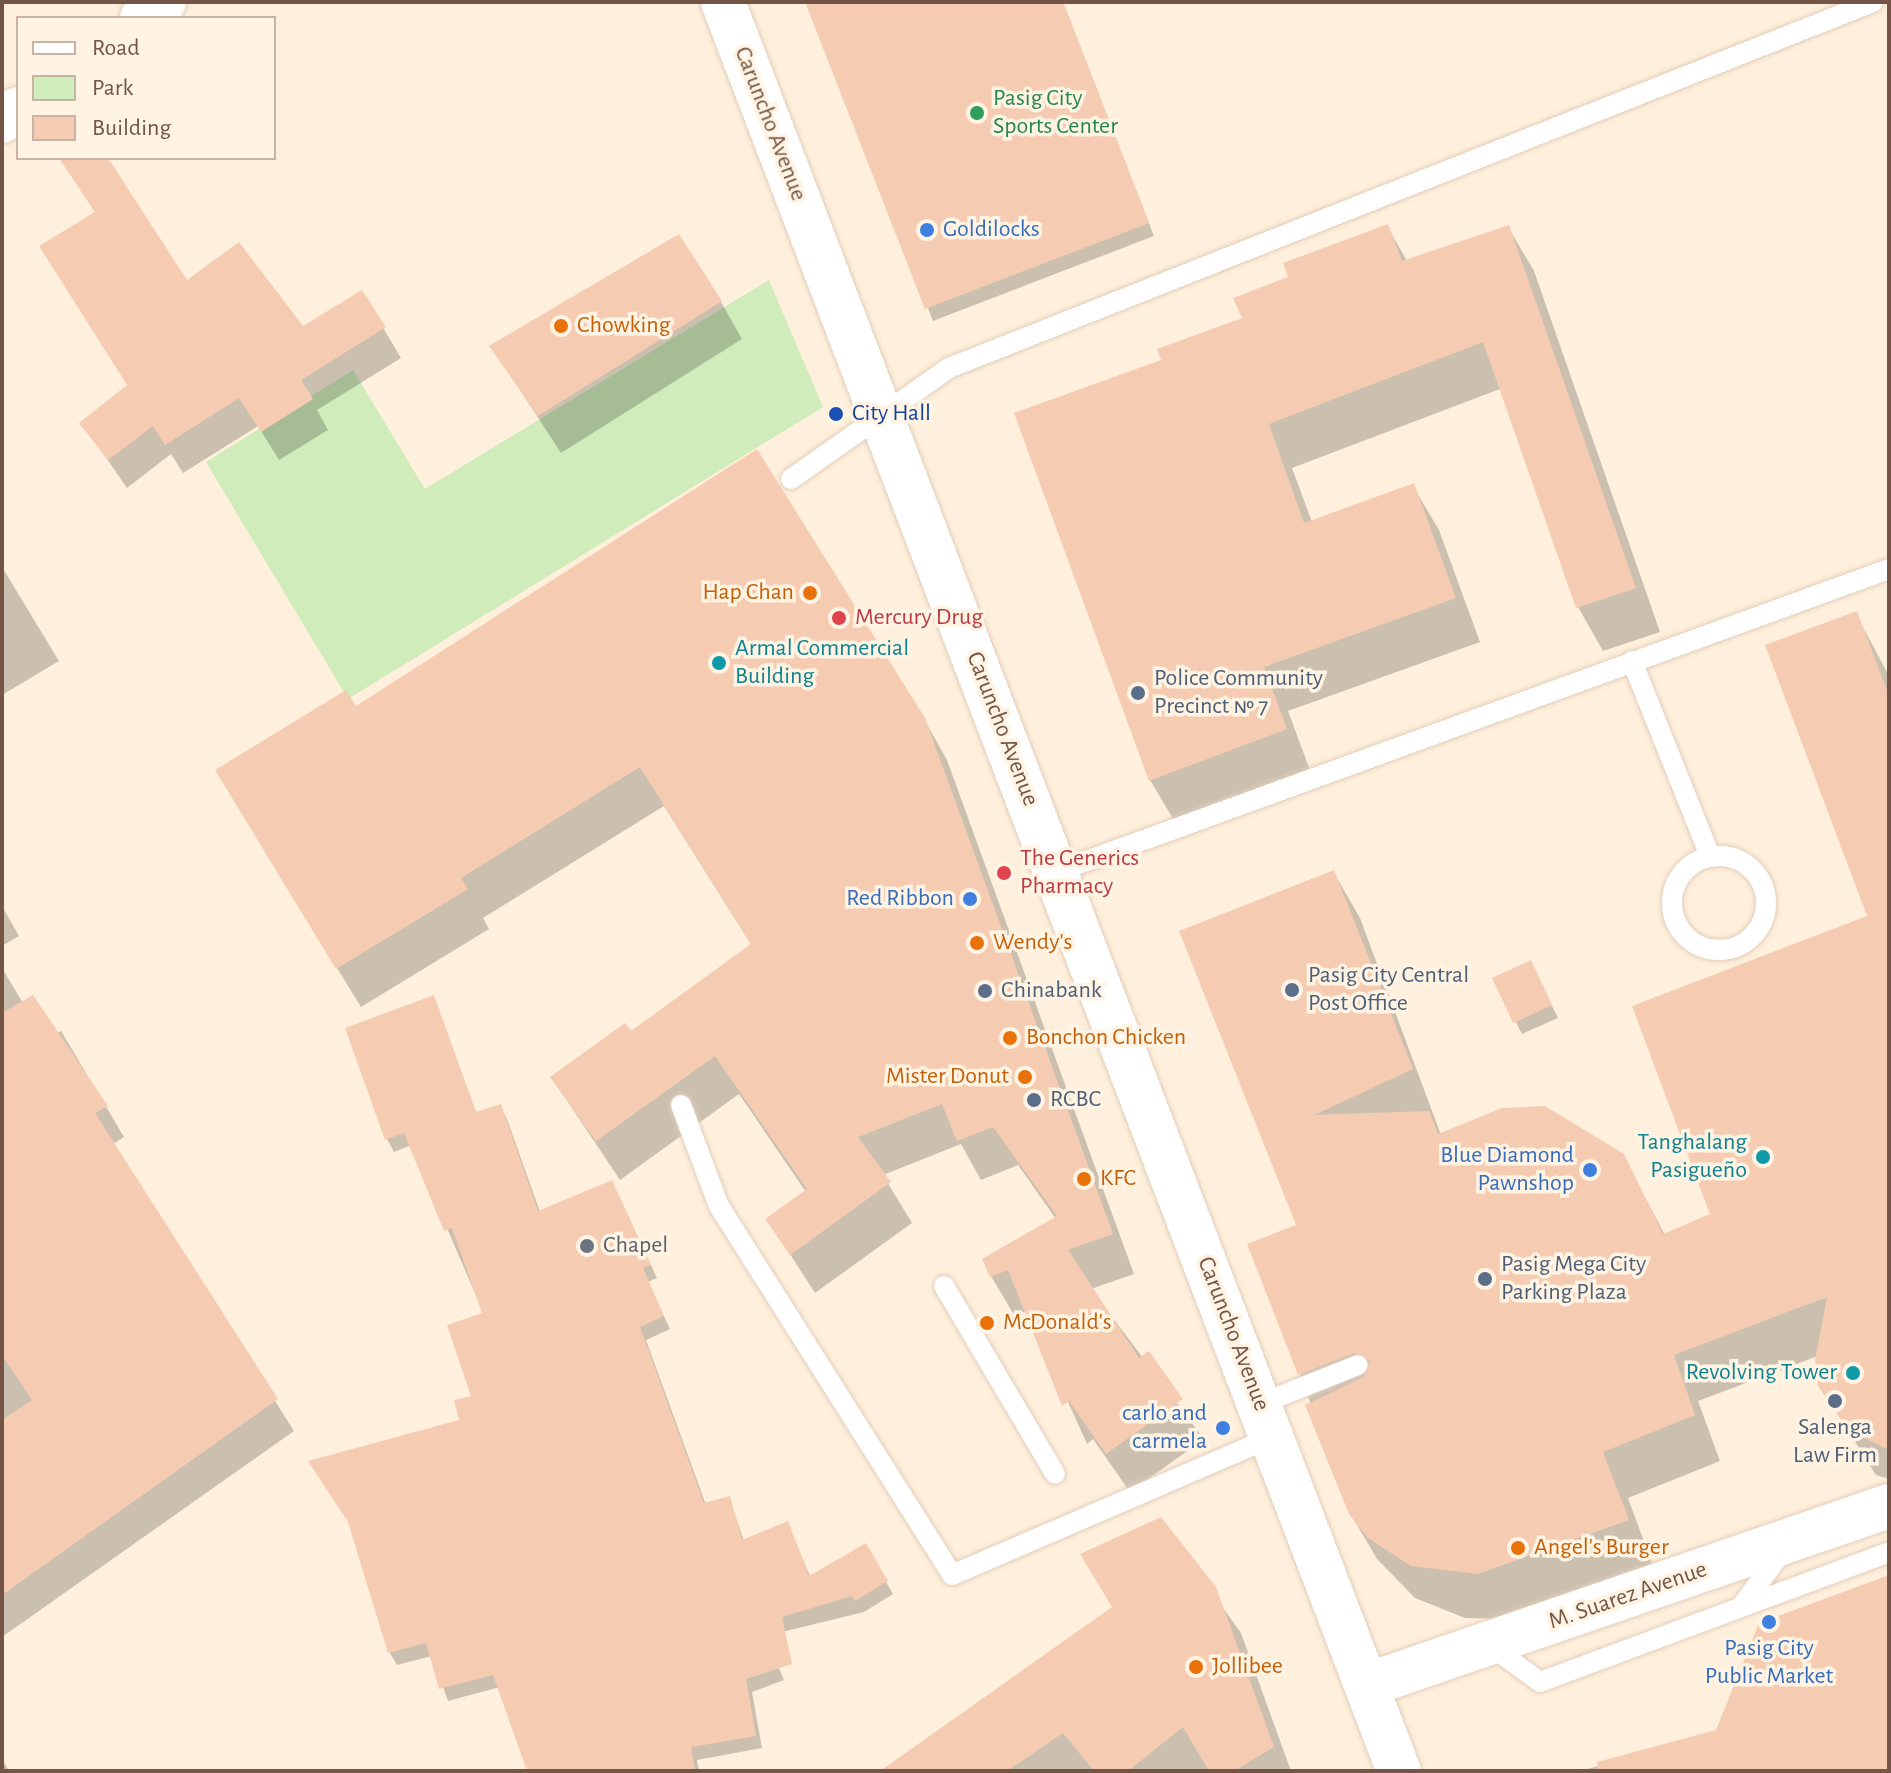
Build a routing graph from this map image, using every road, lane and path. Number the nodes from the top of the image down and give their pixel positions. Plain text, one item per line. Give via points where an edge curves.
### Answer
1 (164, 2) edge
2 (723, 2) edge
3 (1873, 2) edge
4 (145, 16) edge
5 (882, 410) junction
6 (791, 479) dead end
7 (1889, 569) edge
8 (1632, 661) junction
9 (1710, 856) junction
10 (1056, 872) junction
11 (681, 1105) dead end
12 (944, 1286) dead end
13 (1358, 1365) dead end
14 (1266, 1421) junction
15 (1055, 1474) dead end
16 (1889, 1506) edge
17 (1791, 1540) junction
18 (1889, 1552) edge
19 (1741, 1607) junction
20 (1488, 1644) junction
21 (1367, 1685) junction
22 (1399, 1771) edge

1 - 4 main road
2 - 5 main road, Caruncho Avenue
3 - 5 lane via 949,368
5 - 6 lane
5 - 10 main road, Caruncho Avenue
7 - 8 lane
8 - 9 lane
8 - 10 lane
9 - 9 lane via 1679,875 1673,914 1696,945 1734,948 1762,924 1764,887 1742,862
10 - 14 main road, Caruncho Avenue
11 - 14 lane via 719,1206 952,1575
12 - 15 lane
13 - 14 lane
14 - 21 main road, Caruncho Avenue
16 - 17 main road, M. Suarez Avenue
17 - 19 lane
17 - 20 main road, M. Suarez Avenue
18 - 19 lane
19 - 20 lane via 1540,1682
20 - 21 main road, M. Suarez Avenue
21 - 22 main road, Caruncho Avenue

